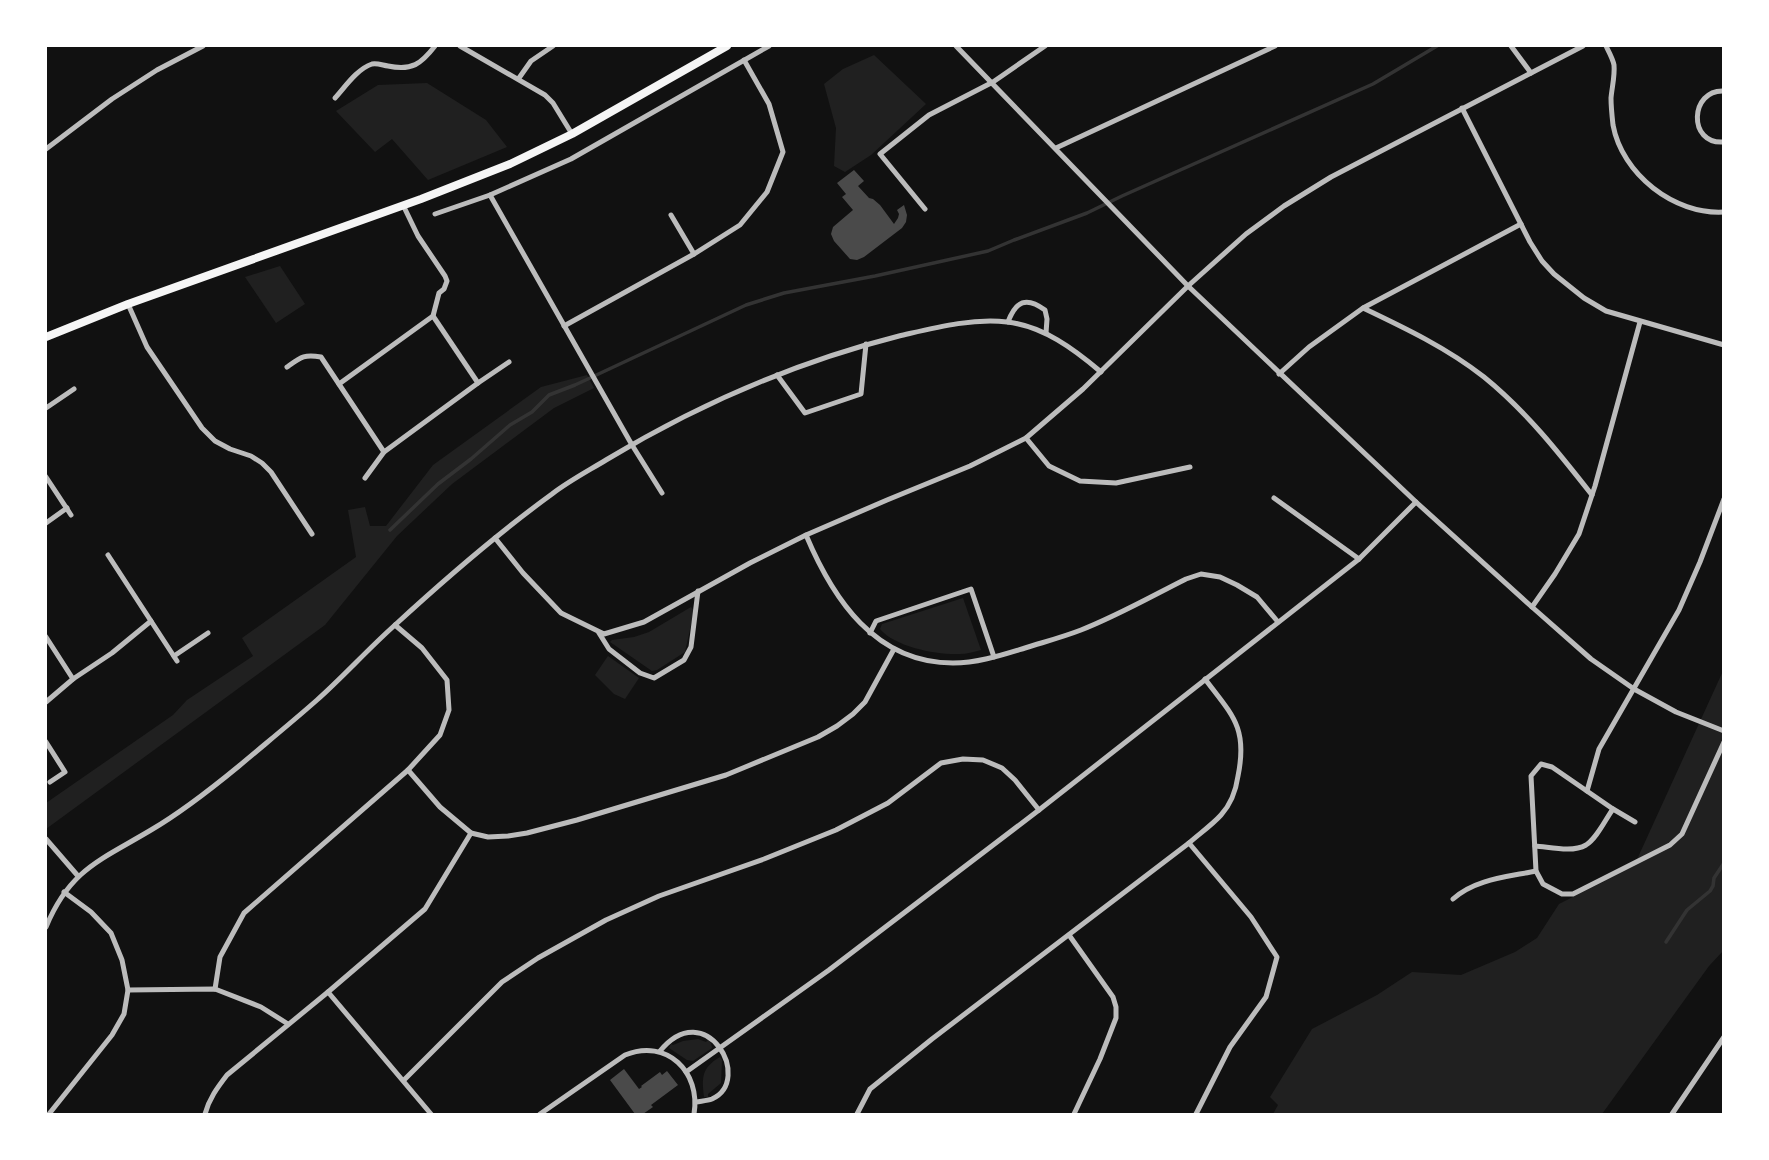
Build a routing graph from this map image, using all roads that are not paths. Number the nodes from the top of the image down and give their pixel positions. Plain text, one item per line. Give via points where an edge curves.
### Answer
1 (203, 46) edge
2 (435, 46) edge
3 (460, 46) edge
4 (553, 46) edge
5 (727, 46) edge
6 (769, 46) edge
7 (956, 46) edge
8 (1045, 46) edge
9 (1275, 46) edge
10 (1511, 46) edge
11 (1583, 46) edge
12 (1606, 46) edge
13 (744, 60) junction
14 (1531, 72) junction
15 (519, 78) junction
16 (993, 82) junction
17 (1724, 91) edge
18 (335, 97) dead end
19 (1462, 108) junction
20 (572, 134) junction
21 (1724, 142) edge
22 (1056, 148) junction
23 (46, 149) edge
24 (490, 195) junction
25 (403, 205) junction
26 (925, 209) dead end
27 (1724, 212) edge
28 (435, 214) dead end
29 (671, 215) dead end
30 (1521, 224) junction
31 (694, 254) junction
32 (1188, 286) junction
33 (128, 304) junction
34 (1363, 308) junction
35 (433, 316) junction
36 (1008, 322) junction
37 (1640, 322) junction
38 (565, 326) junction
39 (1046, 333) junction
40 (46, 337) edge
41 (866, 344) junction
42 (1724, 345) edge
43 (509, 362) dead end
44 (287, 367) dead end
45 (1101, 372) junction
46 (1279, 374) junction
47 (777, 375) junction
48 (478, 383) junction
49 (339, 384) junction
50 (74, 389) dead end
51 (46, 408) edge
52 (1026, 438) junction
53 (632, 444) junction
54 (384, 452) junction
55 (1190, 467) dead end
56 (46, 477) edge
57 (365, 478) dead end
58 (662, 493) dead end
59 (1592, 495) junction
60 (1274, 498) dead end
61 (1724, 499) edge
62 (1416, 502) junction
63 (46, 523) edge
64 (312, 534) dead end
65 (806, 535) junction
66 (495, 538) junction
67 (108, 555) dead end
68 (1359, 559) junction
69 (698, 591) junction
70 (1532, 607) junction
71 (151, 621) junction
72 (1278, 622) junction
73 (396, 625) junction
74 (598, 631) junction
75 (208, 633) dead end
76 (870, 633) junction
77 (46, 637) edge
78 (894, 649) junction
79 (994, 657) junction
80 (1205, 678) junction
81 (74, 679) junction
82 (1634, 689) junction
83 (46, 702) edge
84 (1724, 731) edge
85 (46, 742) edge
86 (1724, 743) edge
87 (408, 770) junction
88 (50, 782) dead end
89 (1587, 791) junction
90 (1613, 809) junction
91 (1039, 810) junction
92 (1635, 821) dead end
93 (471, 833) junction
94 (46, 839) edge
95 (1189, 844) junction
96 (1535, 846) junction
97 (1536, 871) junction
98 (78, 876) junction
99 (64, 892) junction
100 (1453, 899) dead end
101 (46, 927) edge
102 (1069, 935) junction
103 (215, 989) junction
104 (128, 990) junction
105 (328, 992) junction
106 (288, 1024) junction
107 (1724, 1037) edge
108 (719, 1048) junction
109 (660, 1051) junction
110 (686, 1072) junction
111 (404, 1080) junction
112 (696, 1102) junction
113 (49, 1115) edge
114 (205, 1115) edge
115 (431, 1115) edge
116 (540, 1115) edge
117 (694, 1115) edge
118 (857, 1115) edge
119 (1074, 1115) edge
120 (1196, 1115) edge
121 (1672, 1115) edge

1 - 23 street via 161,66
2 - 18 street via 425,59 409,67 370,65
3 - 15 street
4 - 15 street via 531,61
5 - 20 main road
6 - 13 street
7 - 16 street
8 - 16 street
9 - 22 street
10 - 14 street
11 - 14 street
12 - 27 street via 1614,63 1614,128 1626,158 1669,199
13 - 24 street via 571,159
13 - 31 street via 769,104 783,152 767,192 740,225
14 - 19 street
15 - 20 street via 545,94
16 - 22 street
16 - 26 street via 929,115 880,154
17 - 21 street via 1705,97 1696,122 1709,140
19 - 30 street
19 - 32 street via 1284,206
20 - 25 main road via 510,164
22 - 32 street
24 - 28 street
24 - 38 street
25 - 33 main road
25 - 35 street via 447,281
29 - 31 street
30 - 34 street
30 - 37 street via 1542,261 1560,279 1606,311
31 - 38 street
32 - 45 street
32 - 46 street
33 - 40 main road
33 - 64 street via 147,347 202,428 215,441 262,463
34 - 46 street
34 - 59 street via 1409,330 1483,376 1539,430
35 - 48 street
35 - 49 street
36 - 39 street
36 - 39 street via 1014,307 1035,303 1045,310
36 - 41 street via 936,327
37 - 42 street
37 - 59 street
38 - 53 street
39 - 45 street
41 - 47 street
41 - 47 street via 861,394 805,413
43 - 48 street
44 - 49 street via 309,354 321,357
45 - 52 street
46 - 62 street
47 - 53 street
48 - 54 street
49 - 54 street
50 - 51 street
52 - 55 street via 1049,466 1080,481 1116,483
52 - 65 street
53 - 58 street
53 - 66 street via 555,491
54 - 57 street
56 - 63 street via 69,512
59 - 70 street via 1579,534
60 - 68 street
61 - 82 street via 1679,610
62 - 68 street
62 - 70 street
65 - 69 street
65 - 76 street via 819,568 856,621
66 - 73 street
66 - 74 street via 561,613
67 - 71 street
68 - 72 street
69 - 74 street via 644,622 604,634
69 - 74 street via 691,647 684,660 654,678 608,649
70 - 82 street via 1591,659
71 - 75 street via 176,658
71 - 81 street
72 - 79 street via 1237,584 1201,574 1081,630
72 - 80 street
73 - 87 street via 447,680 449,710 440,735
73 - 98 street via 229,774 153,830
76 - 78 street
76 - 79 street via 876,621 971,589
77 - 81 street
78 - 79 street via 935,662
78 - 93 street via 865,702 818,737 726,775 577,820 508,836
80 - 91 street
80 - 95 street via 1237,724 1242,756 1231,801
81 - 83 street
82 - 84 street
82 - 89 street via 1599,749
85 - 88 street via 65,772
86 - 97 street via 1682,834 1671,845 1573,894 1543,884
87 - 93 street via 440,807
87 - 103 street via 244,913 220,957
89 - 90 street
89 - 96 street via 1541,764 1531,776
90 - 92 street
90 - 96 street via 1585,845
91 - 108 street
91 - 111 street via 1002,768 983,760 941,763 888,803 836,830 659,896 538,958 502,982
93 - 105 street via 425,909
94 - 98 street
95 - 102 street
95 - 120 street via 1251,917 1277,957 1266,997 1230,1047
96 - 97 street
97 - 100 street via 1480,883
98 - 99 street
99 - 101 street
99 - 104 street via 111,933
102 - 118 street via 870,1089
102 - 119 street via 1116,1007 1116,1018
103 - 104 street
103 - 106 street via 261,1007
104 - 113 street via 124,1014 112,1035
105 - 106 street
105 - 111 street
106 - 114 street via 227,1075
107 - 121 street
108 - 109 street via 706,1035 690,1032 675,1036
108 - 110 street
108 - 112 street via 729,1078 712,1099
109 - 110 street
109 - 116 street via 625,1055
110 - 112 street
111 - 115 street
112 - 117 street

